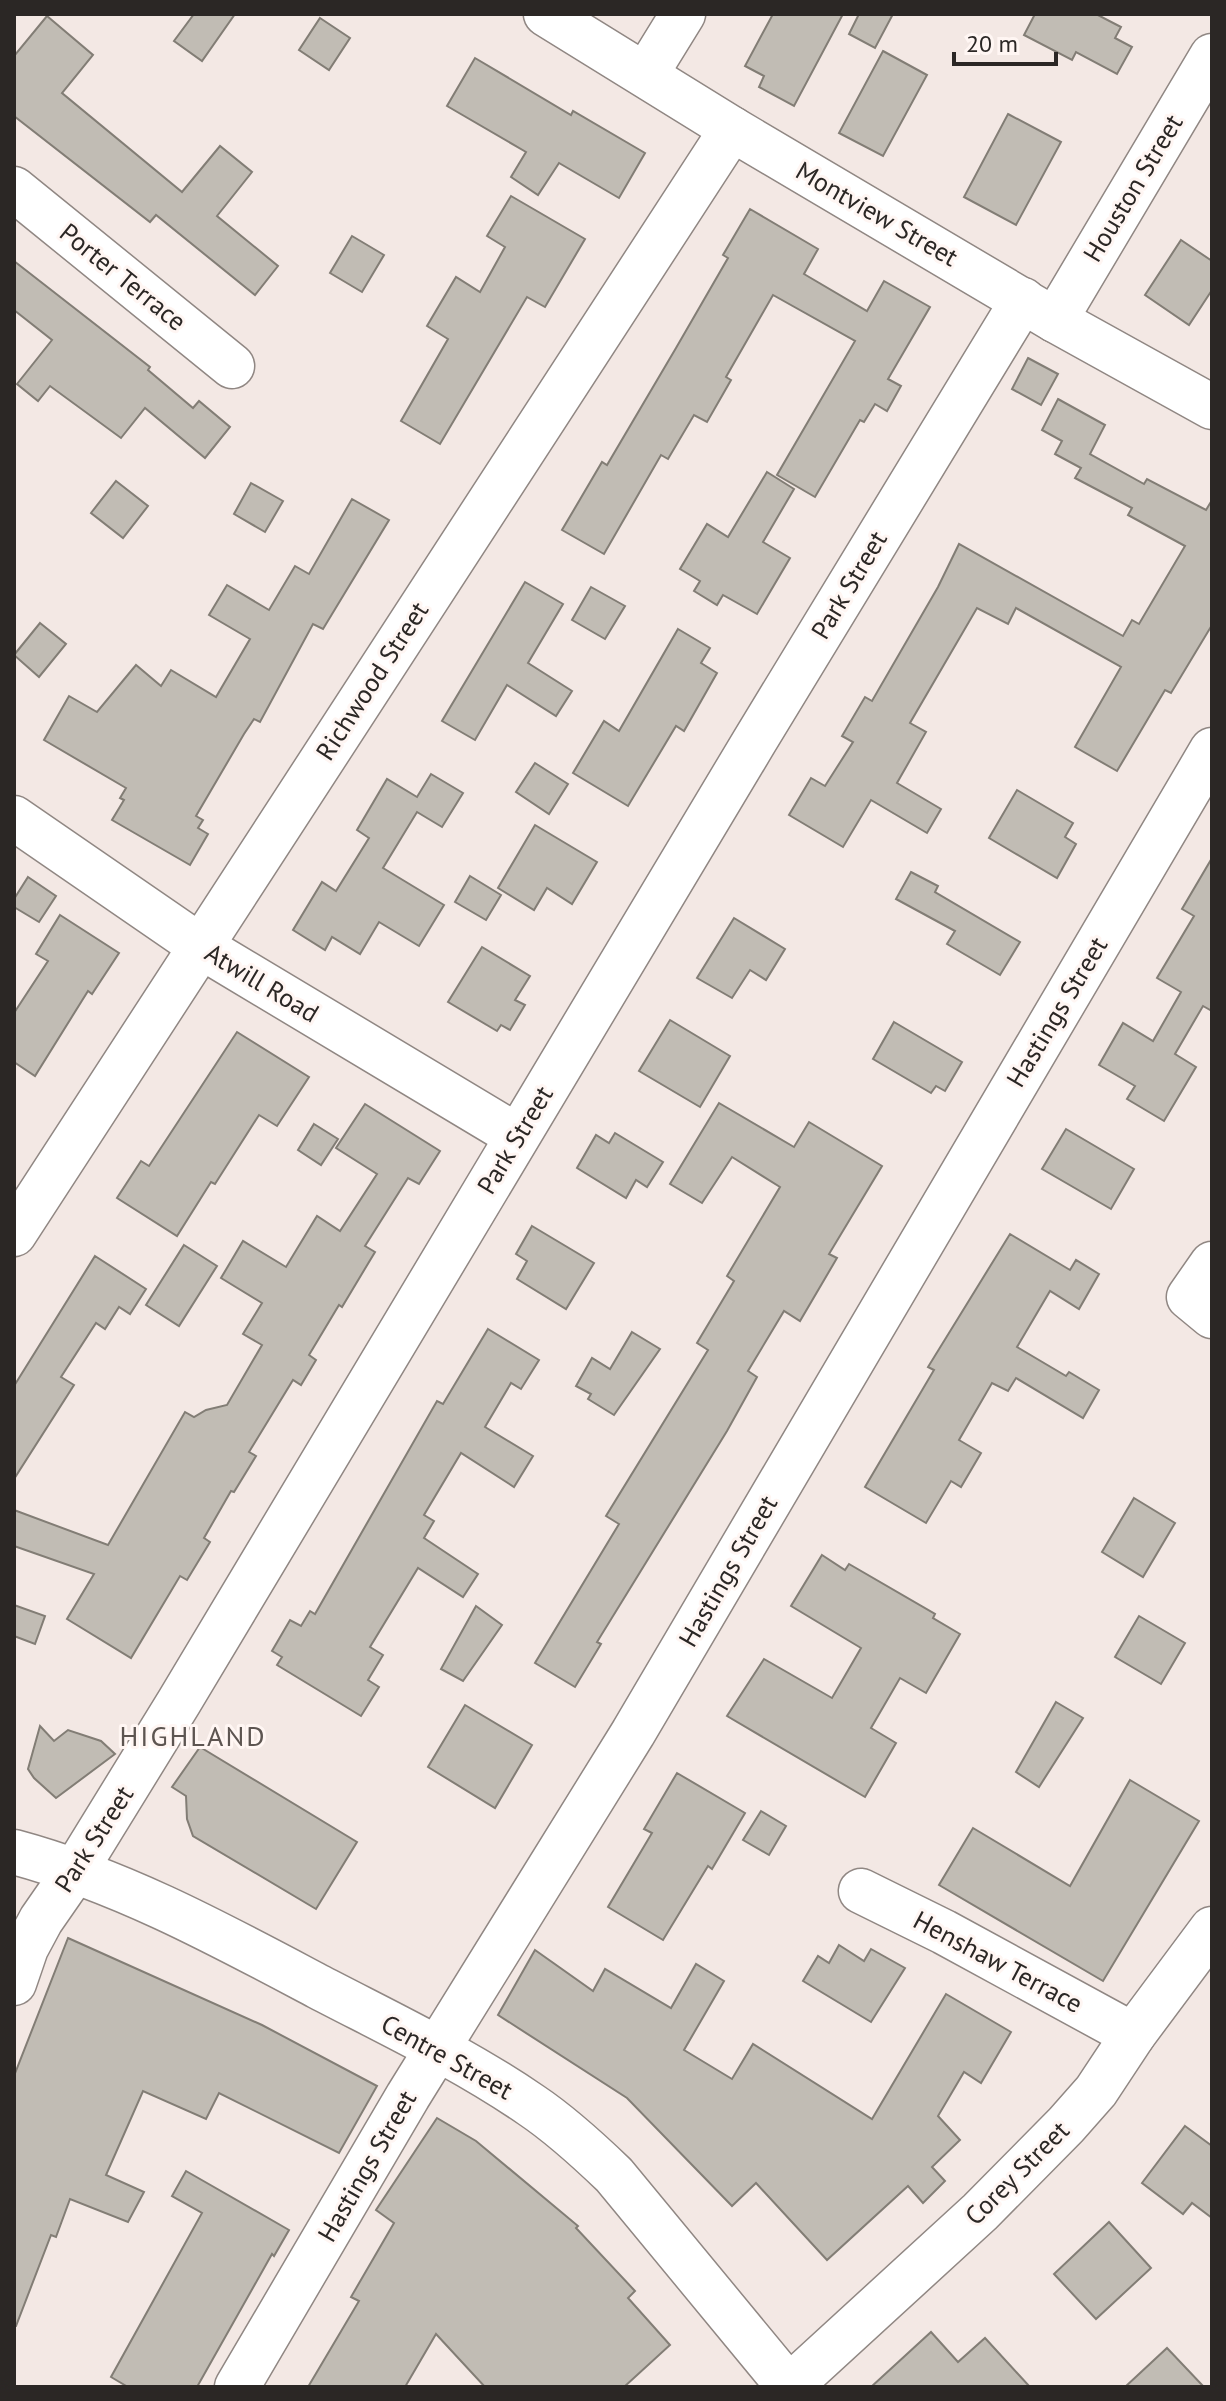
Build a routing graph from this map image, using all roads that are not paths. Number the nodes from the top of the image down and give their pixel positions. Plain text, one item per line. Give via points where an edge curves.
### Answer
1 (546, 14) edge
2 (683, 14) edge
3 (1212, 56) edge
4 (646, 74) junction
5 (732, 129) junction
6 (14, 189) edge
7 (1039, 310) junction
8 (232, 366) dead end
9 (1212, 407) edge
10 (1212, 750) edge
11 (14, 818) edge
12 (200, 946) junction
13 (517, 1136) junction
14 (14, 1234) edge
15 (1212, 1264) edge
16 (1212, 1316) edge
17 (14, 1852) edge
18 (75, 1871) junction
19 (861, 1891) dead end
20 (1212, 1929) edge
21 (14, 1983) edge
22 (1133, 2035) junction
23 (437, 2048) junction
24 (237, 2387) edge
25 (789, 2387) edge

1 - 4 street, Montview Street
2 - 4 street
3 - 7 street, Houston Street
4 - 5 street, Montview Street
5 - 7 street, Montview Street
5 - 12 street, Richwood Street
6 - 8 street, Porter Terrace
7 - 9 street, Montview Street
7 - 13 street, Park Street
10 - 23 street, Hastings Street via 639,1722
11 - 12 street, Atwill Road
12 - 13 street, Atwill Road
12 - 14 street, Richwood Street
13 - 18 street, Park Street
15 - 16 street via 1189,1297
17 - 18 street, Centre Street
18 - 21 street, Park Street via 41,1920
18 - 23 street, Centre Street via 215,1933
19 - 22 street, Henshaw Terrace
20 - 22 street, Corey Street
22 - 25 street, Corey Street via 1096,2091 1023,2170
23 - 24 street, Hastings Street
23 - 25 street, Centre Street via 532,2105 614,2175

